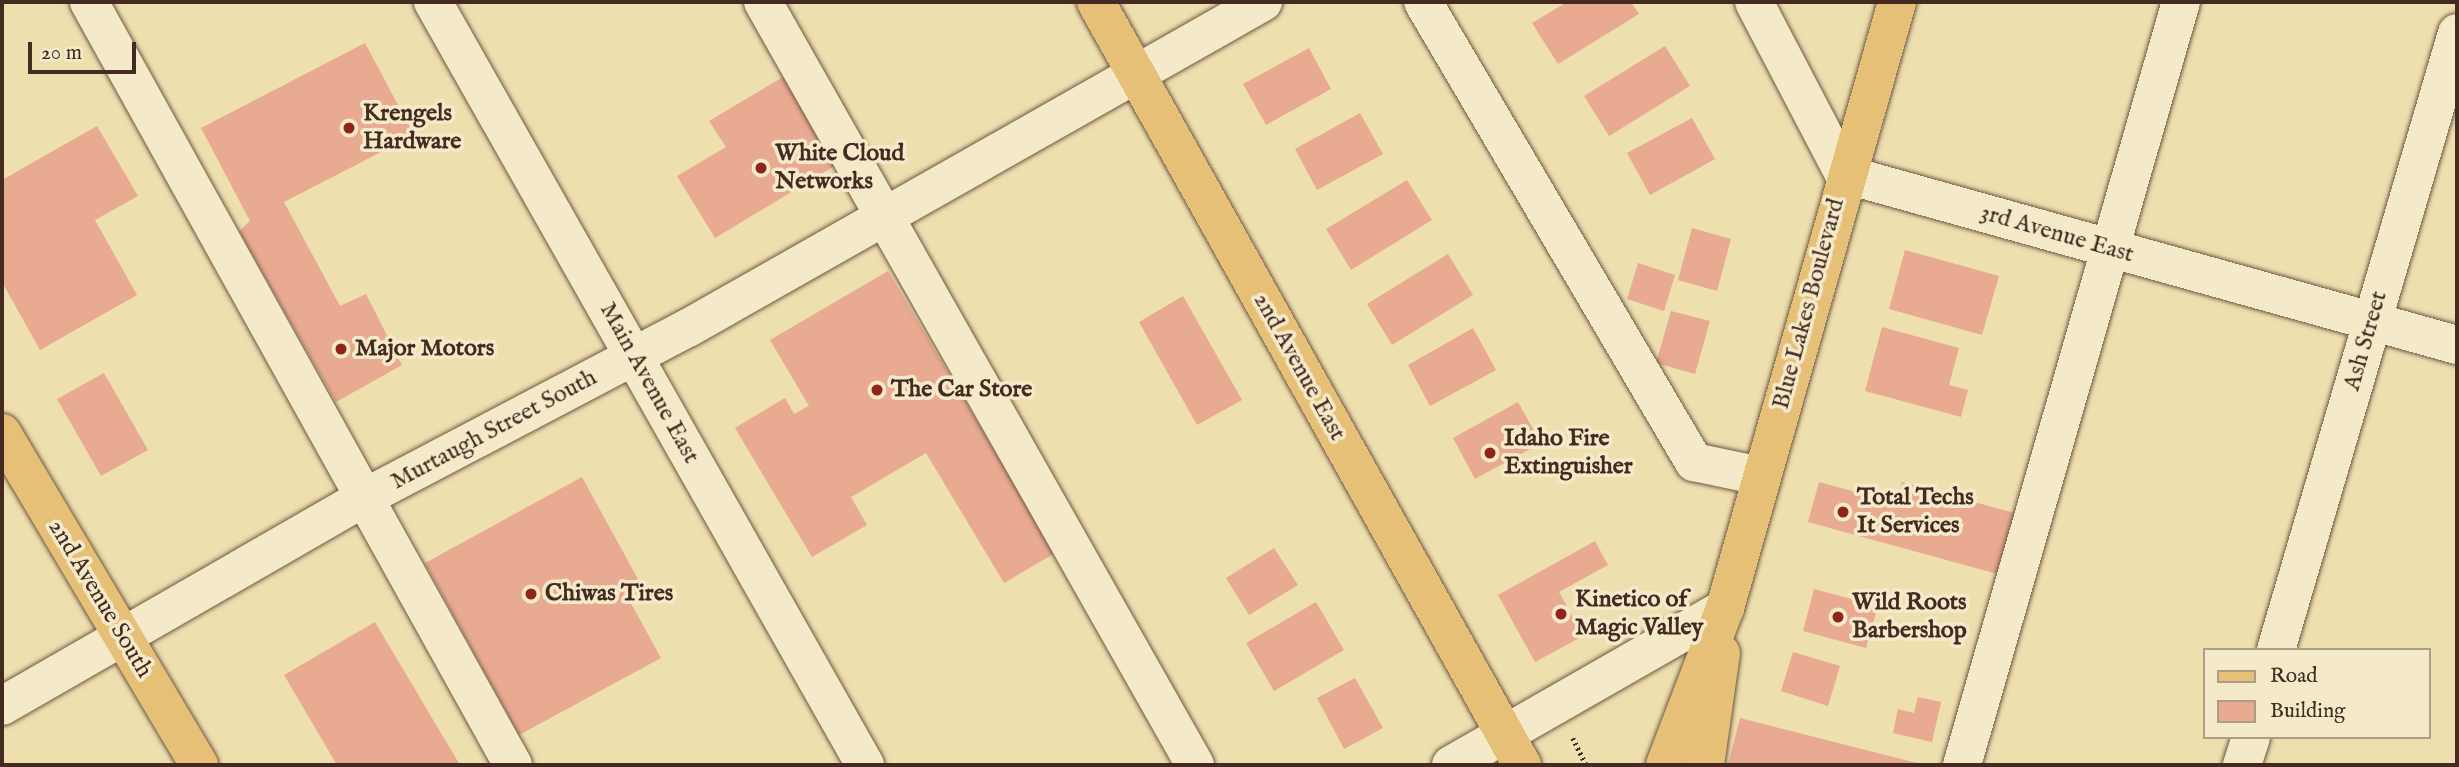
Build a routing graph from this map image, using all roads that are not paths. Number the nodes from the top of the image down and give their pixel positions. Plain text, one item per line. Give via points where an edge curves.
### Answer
1 (89, 2) edge
2 (433, 2) edge
3 (763, 2) edge
4 (1096, 2) edge
5 (1263, 2) edge
6 (1423, 2) edge
7 (1754, 2) edge
8 (1897, 2) edge
9 (2181, 2) edge
10 (2457, 33) edge
11 (1134, 71) junction
12 (1844, 174) junction
13 (881, 215) junction
14 (2109, 248) junction
15 (2372, 321) junction
16 (2457, 345) edge
17 (635, 356) junction
18 (2, 433) edge
19 (1761, 476) junction
20 (360, 500) junction
21 (1725, 608) junction
22 (124, 639) junction
23 (2277, 648) edge
24 (2, 706) edge
25 (2250, 739) edge
26 (1513, 749) edge
27 (198, 765) edge
28 (513, 765) edge
29 (865, 765) edge
30 (1195, 765) edge
31 (1451, 765) edge
32 (1665, 765) edge
33 (1705, 765) edge
34 (1962, 765) edge
35 (2242, 765) edge

1 - 20 street
2 - 17 street, Main Avenue East
3 - 13 street
4 - 11 main road, 2nd Avenue East
5 - 11 street, Murtaugh Street South
6 - 19 street via 1694,461
7 - 12 street
8 - 12 main road, Blue Lakes Boulevard
9 - 14 street
10 - 15 street, Ash Street
11 - 13 street, Murtaugh Street South
11 - 26 main road, 2nd Avenue East
12 - 14 street, 3rd Avenue East
12 - 19 main road, Blue Lakes Boulevard
13 - 17 street, Murtaugh Street South
13 - 30 street
14 - 15 street, 3rd Avenue East
14 - 34 street
15 - 16 street, 3rd Avenue East
15 - 23 street, Ash Street
17 - 20 street, Murtaugh Street South
17 - 29 street, Main Avenue East
18 - 22 main road, 2nd Avenue South
19 - 21 main road, Blue Lakes Boulevard
20 - 22 street, Murtaugh Street South
20 - 28 street
21 - 26 street
21 - 32 main road
21 - 33 main road via 1715,724
22 - 24 street, Murtaugh Street South
22 - 27 main road, 2nd Avenue South
25 - 35 street
26 - 31 street

